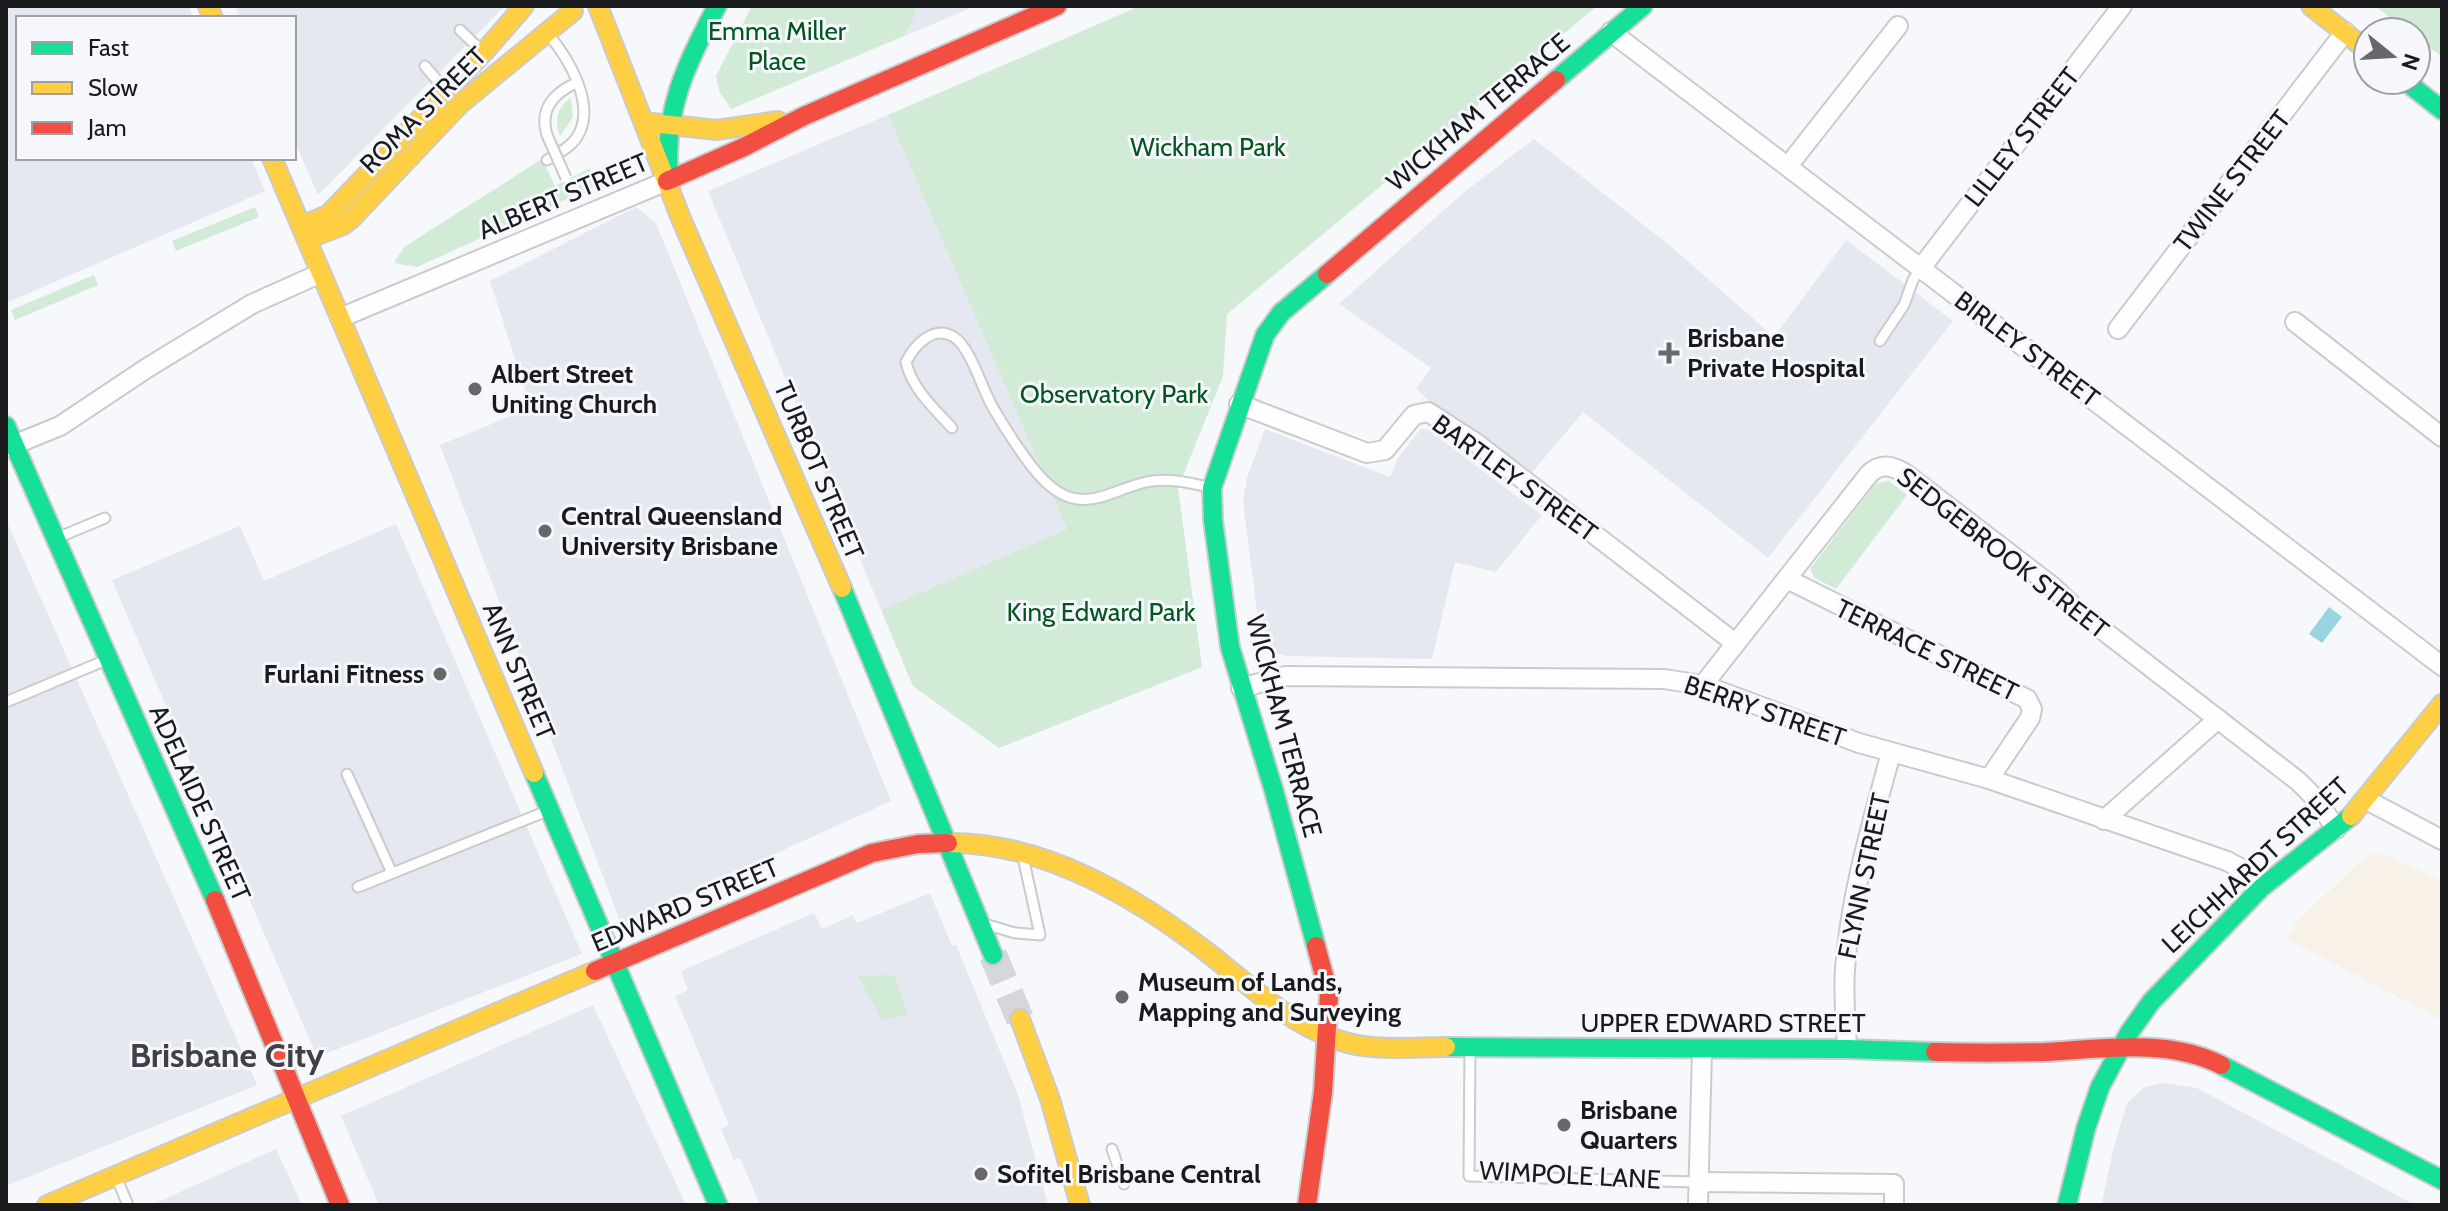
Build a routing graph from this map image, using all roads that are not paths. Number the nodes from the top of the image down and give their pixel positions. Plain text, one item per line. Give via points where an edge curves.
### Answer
1 (524, 6) edge
2 (598, 6) edge
3 (717, 6) edge
4 (1057, 6) edge
5 (1643, 6) edge
6 (2122, 6) edge
7 (2311, 6) edge
8 (573, 11) dead end
9 (1898, 26) dead end
10 (460, 30) dead end
11 (1611, 32) junction
12 (2345, 32) junction
13 (547, 33) junction
14 (2352, 38) edge
15 (484, 52) junction
16 (425, 66) dead end
17 (576, 83) junction
18 (446, 90) junction
19 (2424, 96) edge
20 (460, 104) junction
21 (2442, 110) edge
22 (804, 116) junction
23 (644, 122) junction
24 (668, 126) junction
25 (273, 160) edge
26 (547, 160) dead end
27 (1788, 166) junction
28 (566, 178) dead end
29 (670, 186) junction
30 (304, 232) junction
31 (1921, 268) junction
32 (321, 273) junction
33 (340, 318) junction
34 (2295, 322) dead end
35 (2118, 329) dead end
36 (1880, 341) dead end
37 (1239, 404) junction
38 (6, 426) edge
39 (952, 428) dead end
40 (2442, 437) edge
41 (10, 446) edge
42 (1212, 488) junction
43 (105, 518) dead end
44 (54, 539) junction
45 (1787, 579) junction
46 (1735, 643) junction
47 (107, 659) junction
48 (2442, 666) edge
49 (1703, 685) junction
50 (1241, 688) junction
51 (6, 702) edge
52 (2442, 704) edge
53 (2218, 719) junction
54 (1891, 753) junction
55 (347, 774) dead end
56 (1989, 779) junction
57 (2365, 799) junction
58 (550, 809) junction
59 (2104, 820) junction
60 (2336, 829) junction
61 (2442, 840) edge
62 (944, 841) junction
63 (1022, 852) junction
64 (392, 873) junction
65 (358, 887) dead end
66 (2261, 888) junction
67 (978, 921) junction
68 (993, 955) tunnel mouth
69 (615, 962) junction
70 (1020, 1019) tunnel mouth
71 (1327, 1037) junction
72 (1470, 1048) junction
73 (1702, 1049) junction
74 (1847, 1049) junction
75 (2121, 1049) junction
76 (297, 1100) junction
77 (1112, 1149) dead end
78 (115, 1175) junction
79 (2442, 1180) edge
80 (1698, 1182) junction
81 (1124, 1184) dead end
82 (1081, 1200) edge
83 (47, 1205) edge
84 (128, 1205) edge
85 (340, 1205) edge
86 (718, 1205) edge
87 (1307, 1205) edge
88 (1698, 1205) edge
89 (1894, 1205) edge
90 (2067, 1205) edge

1 - 15 main road, ROMA STREET
2 - 23 main road, TURBOT STREET
3 - 24 main road via 675,92
4 - 22 main road, ALBERT STREET
5 - 11 main road, WICKHAM TERRACE
6 - 31 street, LILLEY STREET
7 - 12 main road
8 - 13 main road, ROMA STREET
9 - 27 street
10 - 15 lane
11 - 27 street, BIRLEY STREET
11 - 37 main road, WICKHAM TERRACE via 1281,313 1265,335
12 - 14 main road
12 - 35 street, TWINE STREET
13 - 17 lane
13 - 20 main road, ROMA STREET
15 - 18 main road, ROMA STREET
16 - 18 lane
17 - 26 lane via 584,109 580,130 573,143
17 - 28 lane, bridge via 560,91 545,117
18 - 20 lane
18 - 30 main road, ROMA STREET via 328,215
19 - 21 main road
20 - 30 main road, ROMA STREET via 352,218 337,227
22 - 24 main road, ALBERT STREET via 717,130
22 - 29 main road, ALBERT STREET
23 - 24 main road, ALBERT STREET
23 - 29 main road, TURBOT STREET
24 - 29 main road
25 - 30 main road, ANN STREET
27 - 31 street, BIRLEY STREET
29 - 33 street, ALBERT STREET
29 - 62 main road, TURBOT STREET
30 - 32 main road, ANN STREET
31 - 36 lane
31 - 48 street, BIRLEY STREET
32 - 33 main road, ANN STREET
32 - 41 street via 252,304 60,426
33 - 58 main road, ANN STREET
34 - 40 street
37 - 42 main road, WICKHAM TERRACE
37 - 46 street, BARTLEY STREET via 1367,453 1385,450 1414,415 1428,412 1476,443
38 - 41 main road, ADELAIDE STREET
39 - 42 lane via 909,376 906,362 920,342 936,334 954,337 964,348 993,407 1047,484 1063,495 1093,499 1160,480
41 - 44 main road, ADELAIDE STREET
42 - 50 main road, WICKHAM TERRACE via 1230,647
43 - 44 lane
44 - 47 main road, ADELAIDE STREET
45 - 46 street, SEDGEBROOK STREET
45 - 53 street, SEDGEBROOK STREET via 1869,474 1892,467
45 - 56 street, TERRACE STREET via 2027,699 2032,705 2030,718
46 - 49 street, SEDGEBROOK STREET
47 - 51 lane
47 - 76 main road, ADELAIDE STREET via 229,931
49 - 50 street, BERRY STREET via 1664,679 1285,676
49 - 54 street, BERRY STREET
50 - 71 main road, WICKHAM TERRACE via 1326,981
52 - 57 main road, LEICHHARDT STREET
53 - 59 street
53 - 60 street, SEDGEBROOK STREET via 2303,785
54 - 56 street, BERRY STREET
54 - 74 street, FLYNN STREET via 1847,947
55 - 64 lane
56 - 59 street, BERRY STREET
57 - 60 main road, LEICHHARDT STREET
57 - 61 street
58 - 64 lane
58 - 69 main road, ANN STREET
59 - 66 street, BERRY STREET via 2227,861
60 - 66 main road, LEICHHARDT STREET
62 - 63 main road, EDWARD STREET
62 - 67 main road, TURBOT STREET
62 - 69 main road, EDWARD STREET via 872,853
63 - 67 lane via 1040,935
63 - 71 main road, EDWARD STREET via 1136,905 1290,1019
64 - 65 lane
66 - 75 main road, LEICHHARDT STREET via 2157,994
67 - 68 main road, TURBOT STREET
69 - 76 main road, EDWARD STREET
69 - 86 main road, ANN STREET
70 - 82 main road
71 - 72 main road, UPPER EDWARD STREET via 1367,1047
71 - 87 main road, WICKHAM TERRACE
72 - 73 main road, UPPER EDWARD STREET
72 - 80 lane, WIMPOLE LANE via 1469,1176
73 - 74 main road, UPPER EDWARD STREET
73 - 80 street
74 - 75 main road, UPPER EDWARD STREET via 1996,1054
75 - 79 main road, UPPER EDWARD STREET via 2168,1048 2205,1057
75 - 90 main road, LEICHHARDT STREET via 2094,1103
76 - 78 main road, EDWARD STREET
76 - 85 main road, ADELAIDE STREET
77 - 81 lane
78 - 83 main road, EDWARD STREET
78 - 84 lane
80 - 88 street
80 - 89 street via 1894,1184

